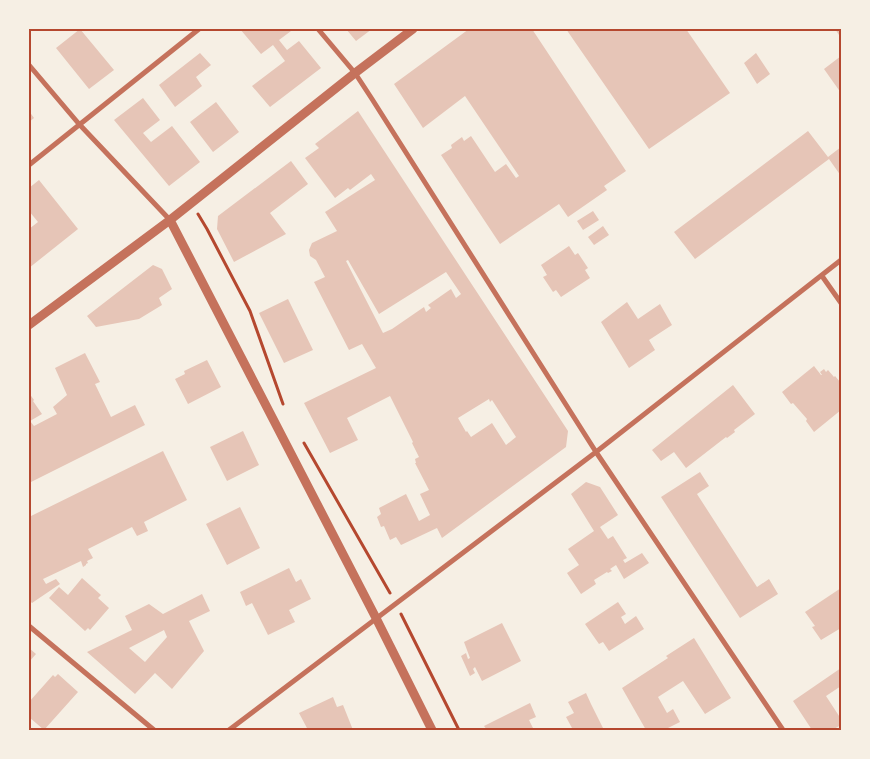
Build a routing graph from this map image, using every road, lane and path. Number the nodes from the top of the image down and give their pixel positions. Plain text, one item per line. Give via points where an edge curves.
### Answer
1 (199, 29) edge
2 (318, 29) edge
3 (413, 29) edge
4 (29, 65) edge
5 (354, 73) junction
6 (79, 124) junction
7 (29, 165) edge
8 (191, 204) junction
9 (170, 220) junction
10 (841, 260) edge
11 (822, 276) junction
12 (841, 303) edge
13 (29, 325) edge
14 (283, 404) dead end
15 (302, 439) dead end
16 (596, 452) junction
17 (396, 604) junction
18 (376, 618) junction
19 (29, 626) edge
20 (154, 730) edge
21 (229, 730) edge
22 (432, 730) edge
23 (459, 730) edge
24 (783, 730) edge

1 - 6 street
2 - 5 street
3 - 5 street
4 - 6 street
5 - 8 street
5 - 16 street
6 - 7 street
6 - 9 street
8 - 9 street
8 - 14 path via 250,311
9 - 13 street
9 - 18 street
10 - 11 street
11 - 12 street
11 - 16 street
15 - 17 path
16 - 17 street
16 - 24 street
17 - 18 street
17 - 23 path
18 - 21 street
18 - 22 street
19 - 20 street

